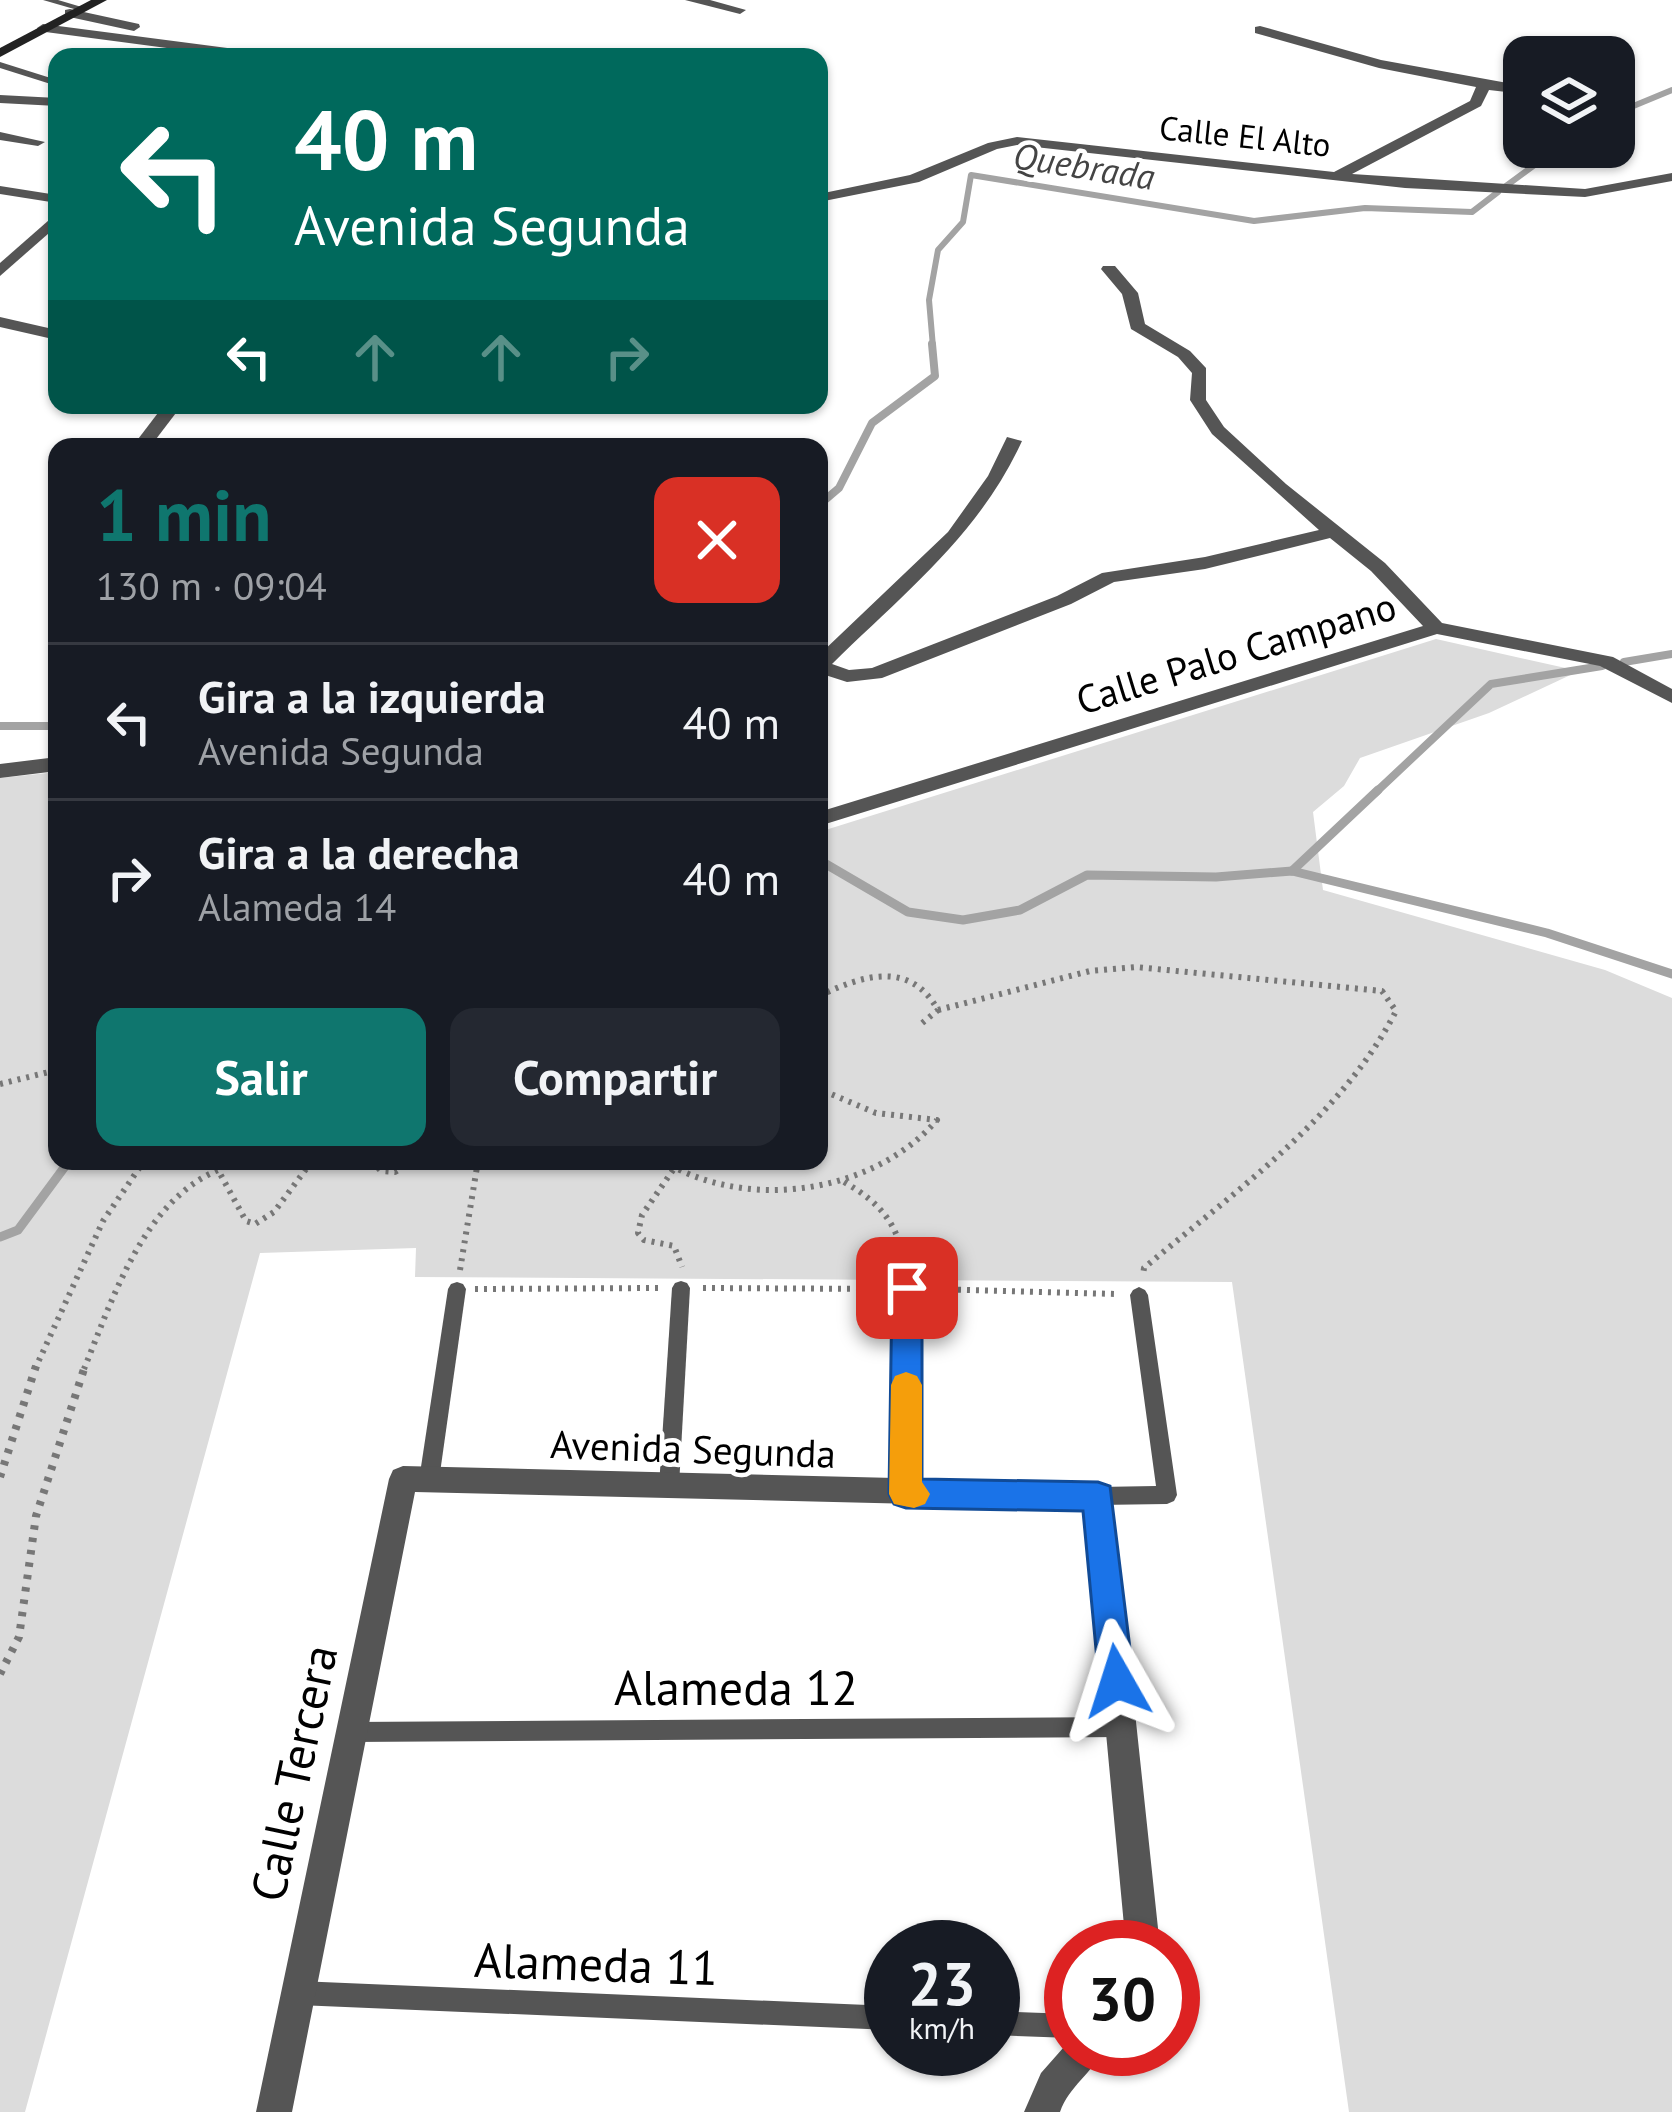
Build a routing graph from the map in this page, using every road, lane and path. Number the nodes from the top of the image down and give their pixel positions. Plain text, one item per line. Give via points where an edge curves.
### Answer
1 (47, 0) edge
2 (100, 0) edge
3 (691, 0) edge
4 (76, 10) junction
5 (740, 10) dead end
6 (43, 28) junction
7 (1260, 30) dead end
8 (195, 41) dead end
9 (197, 48) edge
10 (0, 53) edge
11 (0, 65) edge
12 (48, 80) edge
13 (1484, 86) junction
14 (1503, 88) edge
15 (0, 99) edge
16 (48, 101) edge
17 (0, 136) edge
18 (38, 142) dead end
19 (1335, 177) junction
20 (1672, 177) edge
21 (0, 190) edge
22 (828, 196) edge
23 (48, 198) edge
24 (48, 226) edge
25 (1109, 269) dead end
26 (0, 271) edge
27 (0, 322) edge
28 (48, 333) edge
29 (166, 414) edge
30 (148, 438) edge
31 (1013, 441) dead end
32 (1333, 532) junction
33 (1436, 628) junction
34 (828, 657) edge
35 (828, 669) edge
36 (1672, 697) edge
37 (48, 765) edge
38 (0, 771) edge
39 (828, 816) edge
40 (828, 991) edge
41 (938, 1010) junction
42 (921, 1024) dead end
43 (48, 1072) edge
44 (0, 1084) edge
45 (828, 1095) edge
46 (135, 1170) edge
47 (206, 1170) edge
48 (219, 1170) edge
49 (305, 1170) edge
50 (477, 1170) edge
51 (673, 1170) edge
52 (677, 1170) edge
53 (842, 1180) junction
54 (681, 1288) junction
55 (907, 1288) junction
56 (458, 1289) junction
57 (1139, 1295) junction
58 (0, 1477) edge
59 (429, 1480) junction
60 (669, 1486) junction
61 (906, 1494) junction
62 (1098, 1496) junction
63 (0, 1674) edge
64 (1121, 1727) junction
65 (351, 1732) junction
66 (1140, 1920) edge
67 (298, 1993) junction
68 (864, 2017) edge
69 (1061, 2076) edge
70 (274, 2112) edge
71 (1042, 2112) edge

1 - 4 lane
2 - 4 main road
3 - 5 street
4 - 6 main road
4 - 8 street
6 - 9 street
6 - 10 main road
7 - 13 street
11 - 12 lane
13 - 14 street
13 - 19 street via 1477,104
15 - 16 street
17 - 18 street
19 - 20 street, Calle El Alto via 1585,194
19 - 22 street, Calle El Alto via 1018,141 914,179
21 - 23 street
24 - 26 street
25 - 32 street via 1130,293 1137,326 1200,372 1198,398 1208,418
27 - 28 street
29 - 30 street
31 - 34 street via 998,480 950,547
32 - 33 street
32 - 35 street via 1108,577 875,674
33 - 36 street, Calle Palo Campano via 1606,662
33 - 39 street, Calle Palo Campano
37 - 38 street
40 - 41 path via 854,978 901,976 922,986
41 - 42 path
41 - 57 path via 1136,967 1332,983 1382,991 1391,1000 1396,1011 1388,1029 1319,1118 1144,1268
43 - 44 path
45 - 53 path via 888,1119 938,1120 908,1152
46 - 58 path via 44,1350
47 - 63 path via 174,1192 94,1340 35,1518 24,1625
48 - 49 path via 254,1224 274,1212
50 - 56 path
51 - 54 path via 638,1233 679,1252
52 - 53 path via 765,1189
53 - 55 path via 885,1209 900,1230
54 - 55 path
54 - 56 path
54 - 60 lane
55 - 57 path
55 - 61 lane
56 - 59 lane
57 - 62 lane via 1167,1495
59 - 60 street, Avenida Segunda
59 - 65 street, Calle Tercera via 404,1479
60 - 61 street, Avenida Segunda
61 - 62 street, Avenida Segunda
62 - 64 street
64 - 65 lane, Alameda 12
64 - 66 street
65 - 67 street, Calle Tercera
67 - 68 lane, Alameda 11
67 - 70 street, Calle Tercera
69 - 71 street

